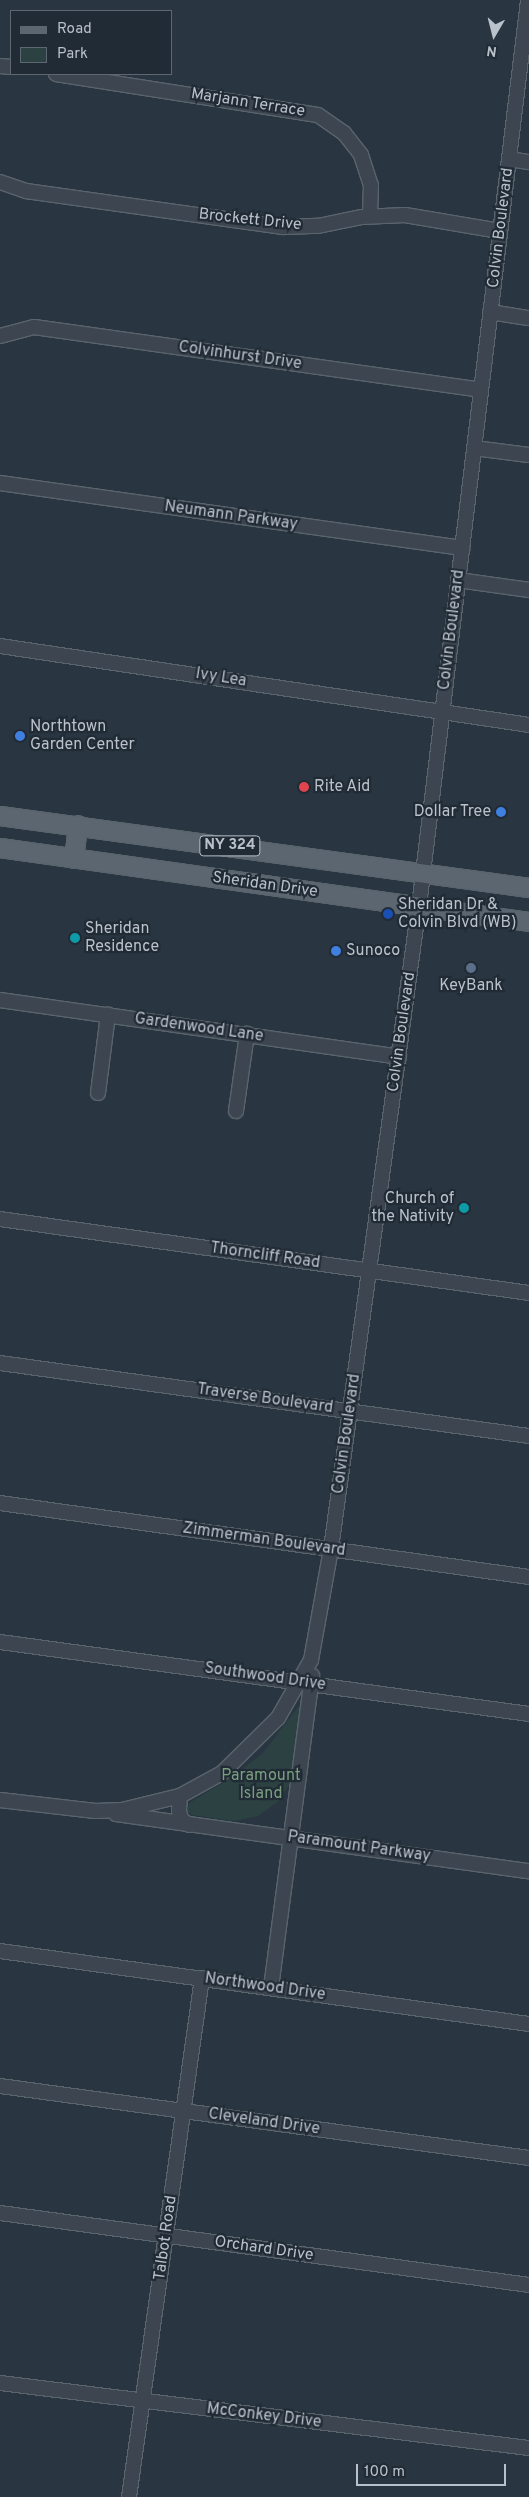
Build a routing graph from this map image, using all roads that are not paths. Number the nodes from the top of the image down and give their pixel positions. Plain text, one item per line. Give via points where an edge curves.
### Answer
1 (528, 0) edge
2 (62, 75) edge
3 (509, 159) junction
4 (529, 162) edge
5 (0, 182) edge
6 (370, 216) junction
7 (500, 231) junction
8 (490, 312) junction
9 (529, 318) edge
10 (0, 336) edge
11 (481, 390) junction
12 (474, 448) junction
13 (529, 455) edge
14 (0, 484) edge
15 (462, 548) junction
16 (458, 580) junction
17 (529, 590) edge
18 (0, 646) edge
19 (442, 713) junction
20 (529, 725) edge
21 (0, 816) edge
22 (78, 825) junction
23 (0, 848) edge
24 (74, 859) junction
25 (423, 873) junction
26 (529, 888) edge
27 (419, 907) junction
28 (529, 922) edge
29 (0, 1000) edge
30 (108, 1015) junction
31 (247, 1034) junction
32 (399, 1056) junction
33 (98, 1092) dead end
34 (236, 1111) dead end
35 (0, 1219) edge
36 (369, 1271) junction
37 (529, 1293) edge
38 (0, 1363) edge
39 (350, 1411) junction
40 (529, 1436) edge
41 (0, 1504) edge
42 (331, 1549) junction
43 (529, 1577) edge
44 (0, 1642) edge
45 (307, 1683) junction
46 (529, 1714) edge
47 (180, 1796) junction
48 (0, 1800) edge
49 (93, 1811) junction
50 (189, 1825) junction
51 (292, 1838) junction
52 (529, 1870) edge
53 (0, 1951) edge
54 (202, 1978) junction
55 (272, 1988) junction
56 (529, 2024) edge
57 (0, 2086) edge
58 (184, 2112) junction
59 (529, 2158) edge
60 (0, 2213) edge
61 (166, 2236) junction
62 (529, 2285) edge
63 (0, 2383) edge
64 (142, 2401) junction
65 (529, 2448) edge
66 (129, 2497) edge

1 - 3 street, Colvin Boulevard
2 - 6 street, Marjann Terrace via 318,115 344,133 361,155 371,185
3 - 4 street
3 - 7 street, Colvin Boulevard
5 - 6 street, Brockett Drive via 26,191 283,227 318,226
6 - 7 street, Brockett Drive via 432,217
7 - 8 street, Colvin Boulevard
8 - 9 street
8 - 11 street, Colvin Boulevard
10 - 11 street, Colvinhurst Drive via 34,327
11 - 12 street, Colvin Boulevard
12 - 13 street
12 - 15 street, Colvin Boulevard
14 - 15 street, Neumann Parkway
15 - 16 street, Colvin Boulevard
16 - 17 street
16 - 19 street, Colvin Boulevard
18 - 19 street, Ivy Lea
19 - 20 street, Ivy Lea
19 - 25 street, Colvin Boulevard
21 - 22 main road, Sheridan Drive / NY 324
22 - 24 main road
22 - 25 main road, Sheridan Drive / NY 324
23 - 24 main road, Sheridan Drive / NY 324
24 - 27 main road, Sheridan Drive / NY 324
25 - 26 main road, Sheridan Drive / NY 324
25 - 27 street, Colvin Boulevard
27 - 28 main road, Sheridan Drive / NY 324
27 - 32 street, Colvin Boulevard
29 - 30 street, Gardenwood Lane
30 - 31 street, Gardenwood Lane
30 - 33 street
31 - 32 street, Gardenwood Lane
31 - 34 street
32 - 36 street, Colvin Boulevard
35 - 36 street, Thorncliff Road
36 - 37 street, Thorncliff Road
36 - 39 street, Colvin Boulevard
38 - 39 street, Traverse Boulevard
39 - 40 street, Traverse Boulevard
39 - 42 street, Colvin Boulevard
41 - 42 street, Zimmerman Boulevard
42 - 43 street, Zimmerman Boulevard
42 - 45 street, Colvin Boulevard
44 - 45 street, Southwood Drive
45 - 46 street, Southwood Drive
45 - 47 street via 278,1718 222,1773
45 - 51 street, Colvin Boulevard
47 - 49 street via 122,1810
47 - 50 street via 179,1811
48 - 49 street
49 - 50 street, Paramount Parkway
50 - 51 street, Paramount Parkway
51 - 52 street, Paramount Parkway
51 - 55 street, Colvin Boulevard
53 - 54 street, Northwood Drive
54 - 55 street, Northwood Drive
54 - 58 street, Talbot Road
55 - 56 street, Northwood Drive
57 - 58 street, Cleveland Drive
58 - 59 street, Cleveland Drive
58 - 61 street, Talbot Road
60 - 61 street, Orchard Drive
61 - 62 street, Orchard Drive
61 - 64 street, Talbot Road
63 - 64 street, McConkey Drive
64 - 65 street, McConkey Drive
64 - 66 street, Talbot Road

